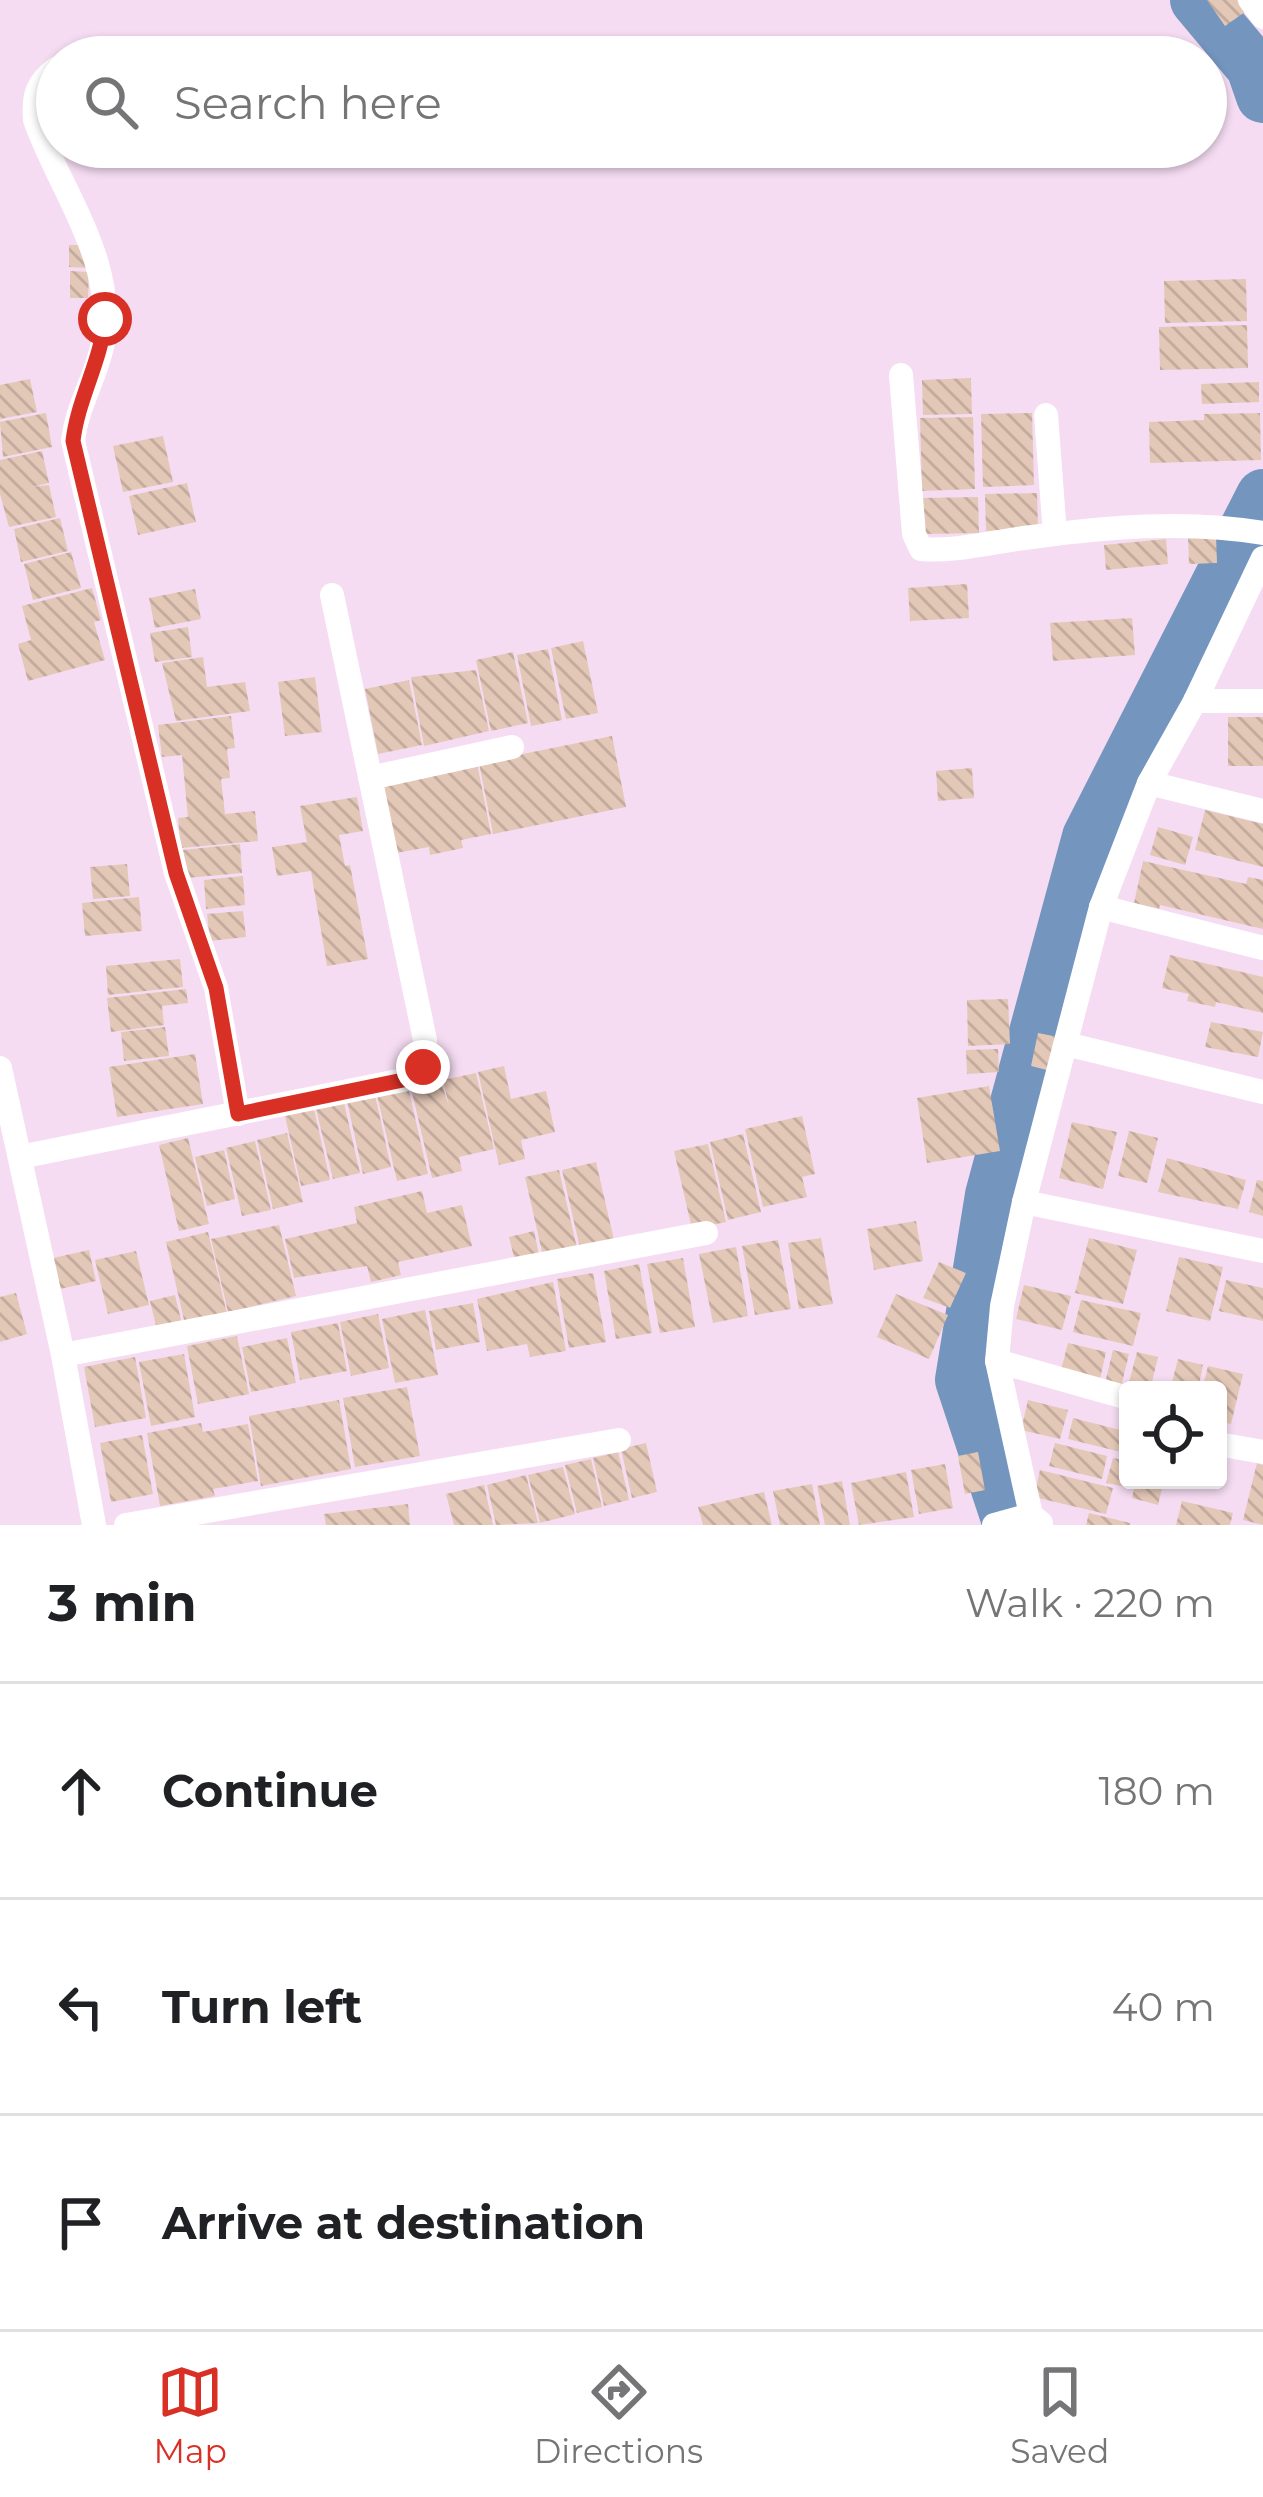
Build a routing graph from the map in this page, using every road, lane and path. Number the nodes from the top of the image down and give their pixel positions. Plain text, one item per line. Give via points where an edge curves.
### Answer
1 (1250, 0) edge
2 (1263, 17) edge
3 (57, 168) edge
4 (901, 375) dead end
5 (1046, 416) dead end
6 (1260, 533) edge
7 (1055, 534) junction
8 (1263, 558) edge
9 (332, 595) dead end
10 (1196, 701) junction
11 (1263, 701) edge
12 (512, 747) dead end
13 (370, 778) junction
14 (1149, 783) junction
15 (1263, 811) edge
16 (1101, 908) junction
17 (1263, 948) edge
18 (1066, 1044) junction
19 (0, 1068) edge
20 (1263, 1092) edge
21 (238, 1114) junction
22 (20, 1157) junction
23 (1024, 1202) junction
24 (706, 1233) dead end
25 (1263, 1251) edge
26 (64, 1355) junction
27 (997, 1361) junction
28 (1119, 1395) edge
29 (619, 1440) dead end
30 (1227, 1446) edge
31 (1263, 1452) edge
32 (1032, 1519) edge
33 (94, 1525) edge
34 (126, 1525) edge
35 (994, 1525) edge

1 - 2 street
3 - 21 street via 104,293 103,346 73,441 176,873 216,988
4 - 7 street via 918,547
5 - 7 street
6 - 7 street via 1222,526
8 - 10 street
9 - 13 street
10 - 11 street
10 - 14 street
12 - 13 street
13 - 21 street via 425,1040 423,1067 408,1079
14 - 15 street
14 - 16 street
16 - 17 street
16 - 18 street
18 - 20 street
18 - 23 street
19 - 22 street
21 - 22 street
22 - 26 street
23 - 25 street
23 - 27 street
24 - 26 street
26 - 33 street
27 - 28 street
27 - 32 street
29 - 34 street
30 - 31 street
32 - 35 street

